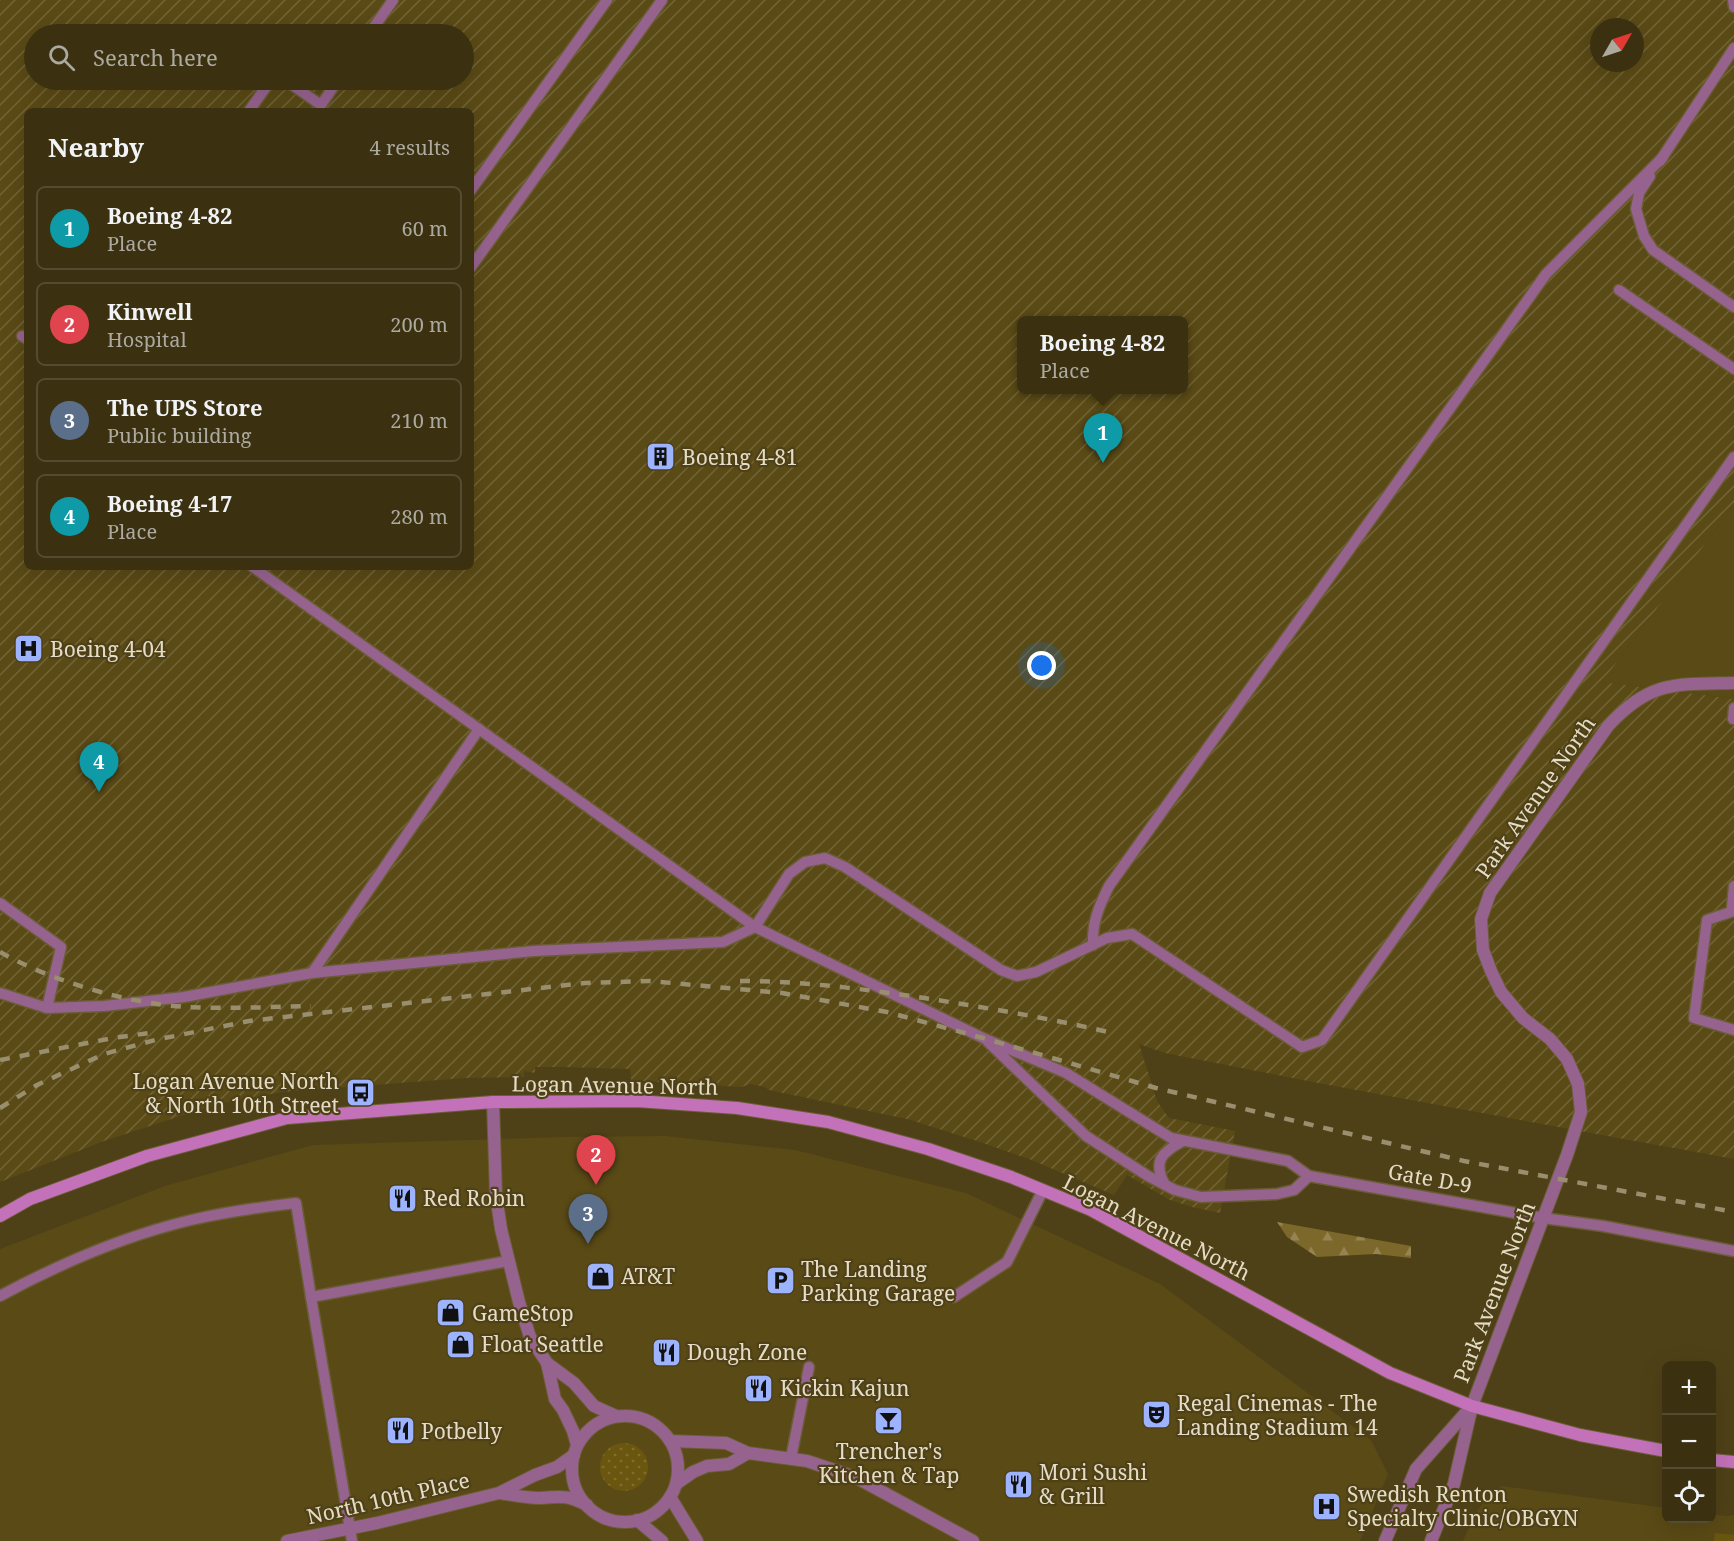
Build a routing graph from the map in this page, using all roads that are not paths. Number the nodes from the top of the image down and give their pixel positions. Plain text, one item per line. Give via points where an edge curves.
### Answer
1 (393, 0) edge
2 (607, 0) edge
3 (662, 0) edge
4 (1732, 0) edge
5 (1734, 7) edge
6 (376, 24) edge
7 (1734, 48) edge
8 (265, 90) edge
9 (299, 90) edge
10 (331, 90) edge
11 (251, 108) edge
12 (1663, 157) junction
13 (474, 186) edge
14 (474, 263) edge
15 (1619, 290) dead end
16 (1734, 307) edge
17 (1734, 369) edge
18 (1734, 457) edge
19 (258, 570) edge
20 (1734, 683) edge
21 (479, 729) junction
22 (1734, 886) edge
23 (0, 903) edge
24 (1734, 911) edge
25 (755, 927) junction
26 (1093, 945) junction
27 (312, 973) junction
28 (0, 993) edge
29 (47, 1008) junction
30 (1734, 1030) edge
31 (983, 1038) junction
32 (493, 1102) junction
33 (1183, 1141) junction
34 (1309, 1176) junction
35 (1164, 1185) junction
36 (1043, 1190) junction
37 (0, 1216) edge
38 (1544, 1218) junction
39 (1733, 1251) edge
40 (508, 1261) junction
41 (0, 1296) edge
42 (942, 1296) dead end
43 (311, 1297) junction
44 (547, 1363) junction
45 (809, 1367) dead end
46 (1472, 1406) junction
47 (616, 1416) junction
48 (670, 1441) junction
49 (576, 1450) junction
50 (1662, 1450) edge
51 (748, 1453) junction
52 (791, 1458) junction
53 (1716, 1460) edge
54 (1734, 1462) edge
55 (676, 1484) junction
56 (499, 1493) junction
57 (670, 1497) junction
58 (587, 1505) junction
59 (637, 1520) junction
60 (350, 1535) edge
61 (287, 1541) edge
62 (662, 1541) edge
63 (697, 1541) edge
64 (973, 1541) edge
65 (1385, 1541) edge
66 (1431, 1541) edge

1 - 6 lane
2 - 13 lane
3 - 14 lane
4 - 5 lane
7 - 12 lane
8 - 11 lane
9 - 10 lane via 321,105
12 - 16 lane via 1639,193 1636,209 1644,236 1653,250
12 - 26 lane via 1546,274 1109,886 1092,930
15 - 17 lane
18 - 26 lane via 1322,1040 1302,1047 1132,934
19 - 21 lane
20 - 38 street, Park Avenue North via 1665,686 1644,695 1619,714 1490,892 1480,919 1483,950 1501,992 1567,1059 1578,1084 1581,1112
21 - 25 lane
21 - 27 lane
22 - 24 lane
23 - 29 lane via 61,947
24 - 30 lane via 1707,920 1694,1018
25 - 26 lane via 789,874 805,862 825,858 845,867 1001,970 1017,976 1036,972
25 - 27 lane via 723,942 534,951
25 - 31 lane
27 - 29 lane via 184,997
28 - 29 lane
31 - 33 lane via 1066,1073 1171,1138
31 - 35 lane via 1086,1136
32 - 36 main road, Logan Avenue North via 637,1101 737,1108 828,1122 928,1149
32 - 37 main road, Logan Avenue North via 287,1118 147,1156 30,1199
32 - 40 street via 496,1195
33 - 34 lane via 1288,1161
33 - 35 lane via 1160,1159 1158,1166
34 - 35 lane via 1294,1190 1277,1194 1201,1197
34 - 38 lane, Gate D-9
36 - 42 lane via 1007,1262 954,1297
36 - 46 main road, Logan Avenue North via 1091,1210 1390,1373
38 - 39 lane, Gate D-9
38 - 46 street, Park Avenue North
40 - 43 lane
40 - 44 street via 530,1337
41 - 43 lane via 41,1274 139,1235 191,1220 296,1203
43 - 60 lane
44 - 47 street via 574,1383 594,1406
44 - 49 street via 555,1399 573,1431
45 - 52 lane
46 - 50 main road, Logan Avenue North via 1580,1435
46 - 65 street, Park Avenue North via 1416,1468
46 - 66 street, Park Avenue North via 1454,1484
47 - 48 street via 647,1420
47 - 49 street via 586,1432
48 - 51 street via 726,1443
48 - 55 street via 678,1469
49 - 56 street, North 10th Place via 557,1467
49 - 58 street via 573,1479
51 - 52 street
51 - 55 street via 729,1464 693,1472
52 - 64 street via 855,1477
53 - 54 main road
55 - 57 street
56 - 58 street, North 10th Place via 569,1497
56 - 60 street, North 10th Place
57 - 59 street via 651,1515
57 - 63 street
58 - 59 street via 611,1520
59 - 62 street
60 - 61 street, North 10th Place

